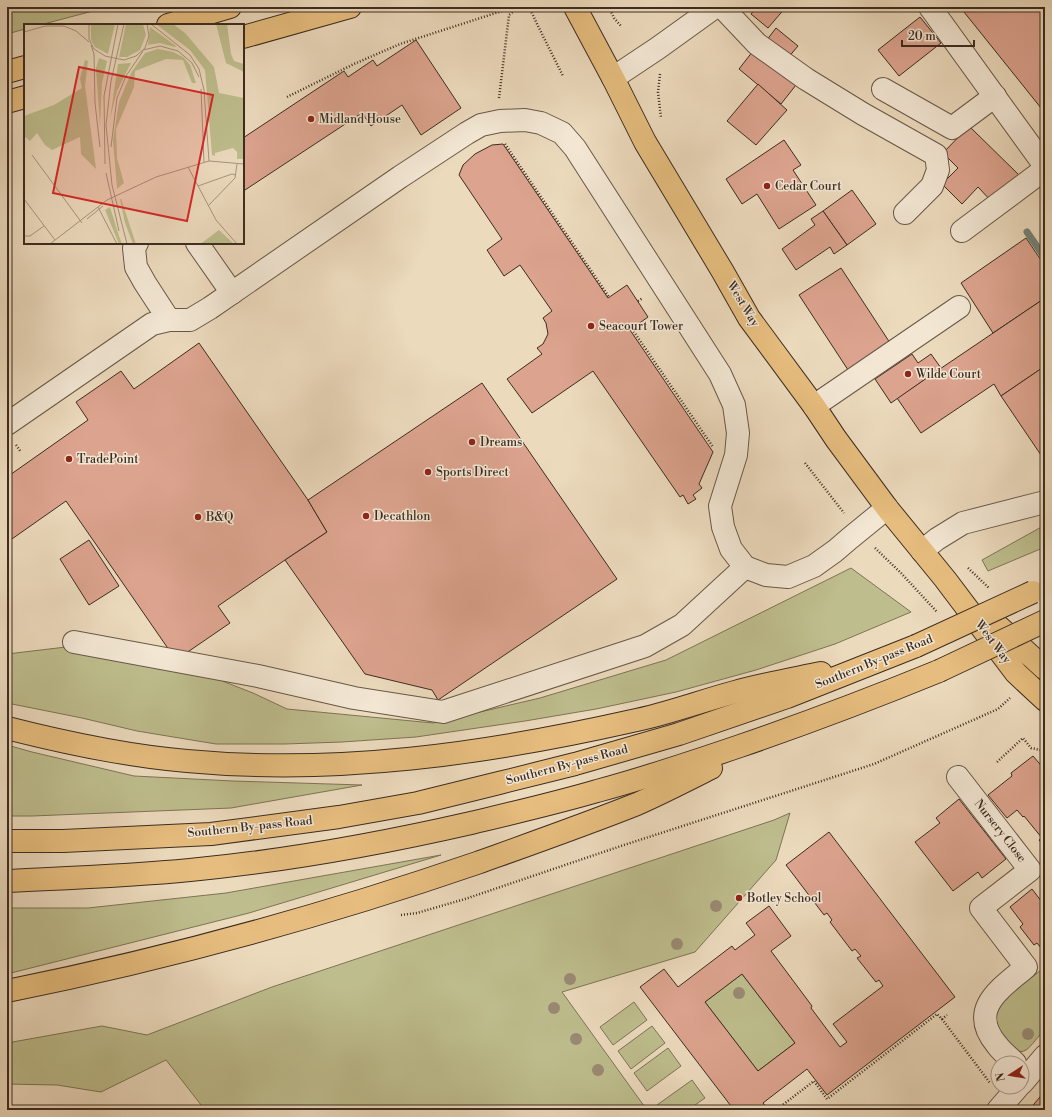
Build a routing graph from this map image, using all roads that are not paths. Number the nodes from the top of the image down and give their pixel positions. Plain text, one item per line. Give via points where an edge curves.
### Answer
1 (230, 7) edge
2 (350, 7) edge
3 (575, 7) edge
4 (715, 7) edge
5 (722, 7) edge
6 (930, 7) edge
7 (171, 24) edge
8 (244, 37) edge
9 (24, 67) edge
10 (7, 72) edge
11 (613, 78) junction
12 (883, 89) dead end
13 (995, 96) junction
14 (24, 97) edge
15 (7, 102) edge
16 (1045, 166) edge
17 (1045, 169) edge
18 (905, 212) dead end
19 (962, 231) dead end
20 (136, 244) edge
21 (198, 244) edge
22 (232, 293) junction
23 (959, 307) dead end
24 (169, 320) junction
25 (814, 406) junction
26 (7, 424) edge
27 (1045, 502) edge
28 (887, 508) junction
29 (922, 551) junction
30 (745, 568) junction
31 (945, 579) junction
32 (1039, 589) edge
33 (1045, 621) edge
34 (74, 642) dead end
35 (885, 659) junction
36 (1045, 668) edge
37 (1045, 700) edge
38 (802, 725) junction
39 (7, 728) edge
40 (958, 777) dead end
41 (7, 841) edge
42 (7, 881) edge
43 (7, 991) edge
44 (1002, 1055) edge
45 (1045, 1056) edge
46 (1030, 1070) edge

1 - 7 main road
2 - 8 main road
3 - 11 main road, West Way
4 - 11 street
5 - 18 street via 757,44 806,79 936,155 938,170 932,186
6 - 13 street
9 - 10 main road
11 - 25 main road, West Way via 645,142 749,318
12 - 13 street via 952,128
13 - 16 street
14 - 15 main road
17 - 19 street
20 - 24 street via 134,248 136,267
21 - 22 street
22 - 24 street via 190,320
22 - 30 street via 400,177 481,125 525,120 541,123 562,133 575,148 645,256 728,390 734,405 738,433 736,456 720,506 723,527 731,548
23 - 25 street
24 - 26 street via 152,324
25 - 28 main road, West Way
27 - 29 street via 963,523
28 - 29 main road, West Way
28 - 30 street via 814,566 788,577 766,575
29 - 31 main road, West Way
30 - 34 street via 682,625 645,646 443,712 354,698 258,676
31 - 36 main road, West Way
31 - 37 main road, West Way via 1016,673
32 - 35 main road, Southern By-pass Road, bridge
33 - 38 main road, bridge via 889,692
35 - 39 main road via 736,691 677,710 576,734 464,753 394,761 292,766 186,761 63,742
35 - 41 main road, Southern By-pass Road via 787,698 679,734 507,782 418,803 339,817 211,834
38 - 42 main road via 599,791 421,834 352,847 192,870
38 - 43 main road via 639,803 416,884 204,946
40 - 44 street, Nursery Close via 1030,870 981,908 1026,967 990,1000 986,1010 989,1033
45 - 46 street

